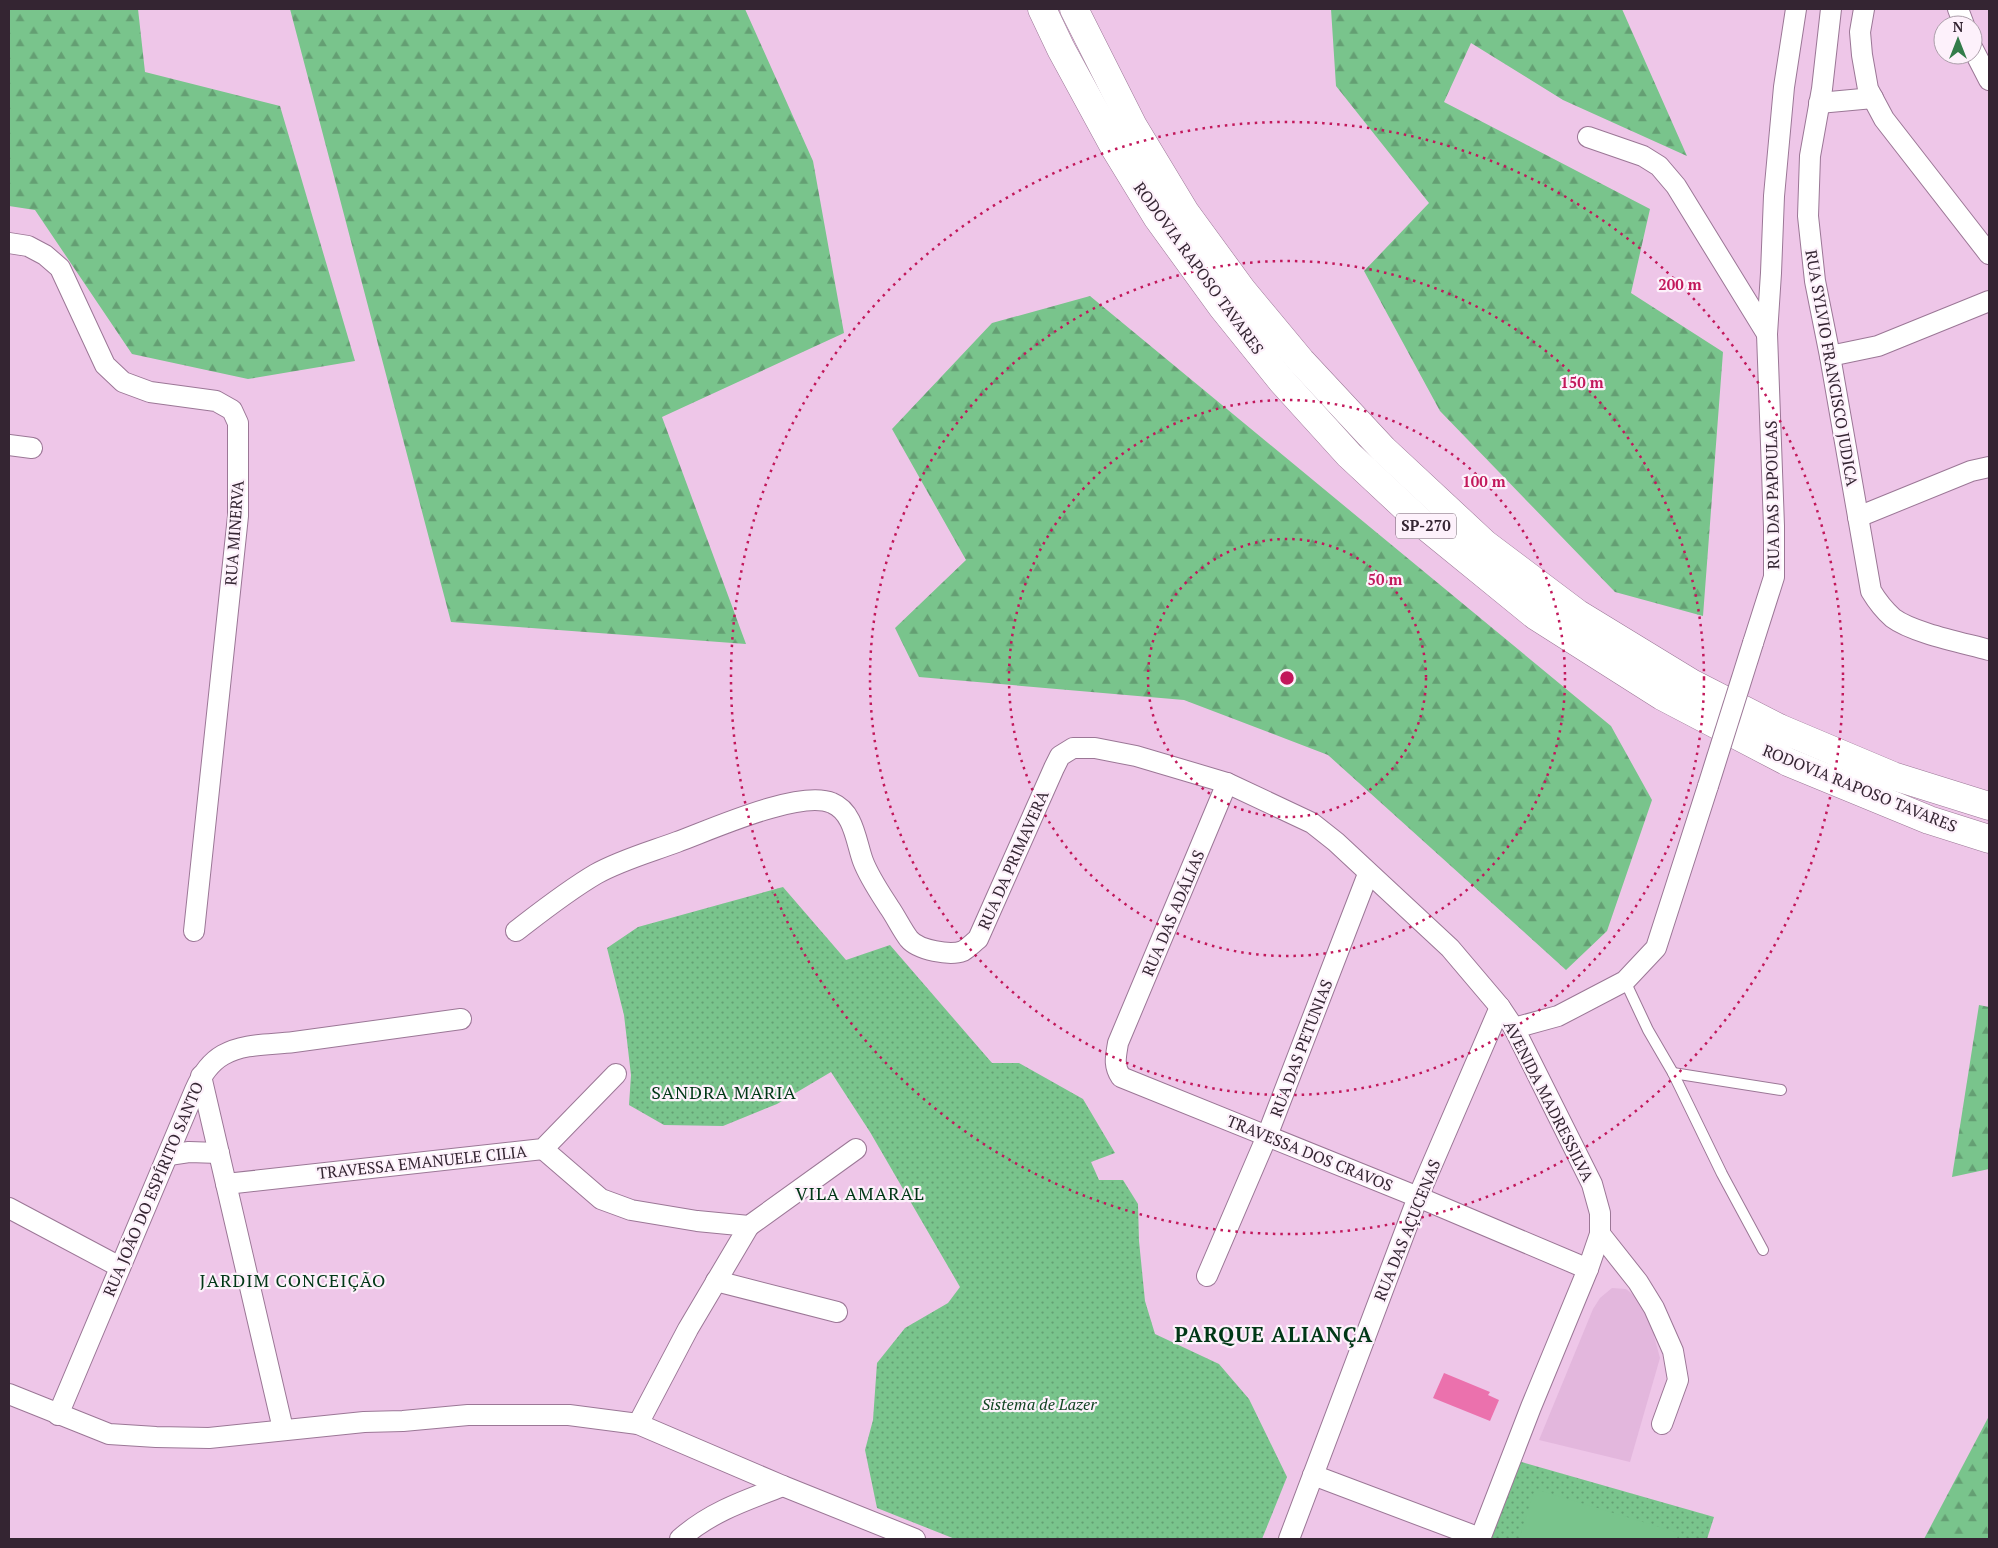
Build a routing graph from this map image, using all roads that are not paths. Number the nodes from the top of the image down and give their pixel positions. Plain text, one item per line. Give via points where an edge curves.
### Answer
1 (1042, 9) edge
2 (1074, 9) edge
3 (1796, 9) edge
4 (1831, 9) edge
5 (1864, 9) edge
6 (1981, 65) edge
7 (1989, 80) edge
8 (1873, 98) junction
9 (1819, 102) junction
10 (1588, 137) dead end
11 (9, 243) edge
12 (1989, 254) edge
13 (1989, 301) edge
14 (1767, 334) junction
15 (1830, 356) junction
16 (9, 445) edge
17 (32, 448) dead end
18 (1989, 467) edge
19 (1858, 517) junction
20 (1989, 650) edge
21 (1054, 768) joint
22 (1227, 783) junction
23 (1989, 806) edge
24 (1989, 839) edge
25 (1368, 874) junction
26 (194, 930) dead end
27 (516, 931) dead end
28 (1625, 981) junction
29 (1500, 1008) junction
30 (461, 1020) dead end
31 (1514, 1028) junction
32 (1118, 1043) joint
33 (1673, 1073) junction
34 (616, 1074) dead end
35 (201, 1076) junction
36 (1781, 1090) dead end
37 (1267, 1136) junction
38 (543, 1149) junction
39 (856, 1149) dead end
40 (219, 1153) junction
41 (168, 1155) junction
42 (226, 1184) junction
43 (1418, 1197) junction
44 (9, 1208) edge
45 (749, 1226) junction
46 (1600, 1234) junction
47 (1762, 1250) dead end
48 (120, 1267) junction
49 (1588, 1269) junction
50 (1207, 1276) dead end
51 (716, 1281) junction
52 (836, 1312) dead end
53 (9, 1394) edge
54 (58, 1415) junction
55 (638, 1424) junction
56 (1662, 1424) dead end
57 (283, 1429) junction
58 (1313, 1475) junction
59 (783, 1486) junction
60 (680, 1539) edge
61 (916, 1539) edge
62 (1289, 1539) edge
63 (1480, 1539) edge

1 - 24 highway, RODOVIA RAPOSO TAVARES / SP-270 via 1116,150 1157,217 1223,308 1281,380 1350,455 1423,524 1536,616 1662,696 1788,762 1929,820
2 - 23 highway, RODOVIA RAPOSO TAVARES / SP-270 via 1133,126 1184,212 1242,290 1301,362 1377,442 1485,544 1578,614 1691,683 1779,728 1893,776
3 - 14 street, RUA DAS PAPOULAS via 1774,186
4 - 9 street, RUA SYLVIO FRANCISCO JUDICA
5 - 8 street via 1860,32 1862,55 1868,89
6 - 7 street
8 - 9 street
8 - 12 street via 1884,118
9 - 15 street, RUA SYLVIO FRANCISCO JUDICA via 1810,156 1808,216 1815,281
10 - 14 street via 1643,156 1660,166 1676,186
11 - 26 street, RUA MINERVA via 28,246 60,268 105,366 123,382 150,392 216,401 232,410 238,423 238,516
13 - 15 street via 1878,346
14 - 28 street, RUA DAS PAPOULAS, bridge via 1774,577 1656,948
15 - 19 street, RUA SYLVIO FRANCISCO JUDICA
16 - 17 street
18 - 19 street via 1971,471
19 - 20 street, RUA SYLVIO FRANCISCO JUDICA via 1871,591 1880,605 1894,619 1922,631
21 - 22 street, AVENIDA MADRESSILVA via 1060,756 1073,748 1095,748 1136,756
21 - 27 street, RUA DA PRIMAVERA via 978,939 962,951 941,953 910,941 864,862 847,816 831,802 814,800 789,803 739,818 634,857 559,898
22 - 25 street, AVENIDA MADRESSILVA via 1312,823
22 - 32 street, RUA DAS ADÁLIAS
25 - 29 street, AVENIDA MADRESSILVA via 1450,948
25 - 37 street, RUA DAS PETUNIAS
28 - 31 street, RUA DAS PAPOULAS via 1558,1016
28 - 33 lane
29 - 31 street, AVENIDA MADRESSILVA
29 - 43 street, RUA DAS AÇUCENAS
30 - 35 street, RUA JOÃO DO ESPÍRITO SANTO via 240,1047 222,1055
31 - 46 street, AVENIDA MADRESSILVA via 1592,1184 1600,1213
32 - 37 street, TRAVESSA DOS CRAVOS via 1115,1061 1121,1077
33 - 36 lane
33 - 47 lane
34 - 38 street, TRAVESSA EMANUELE CILIA
35 - 40 street
35 - 41 street, RUA JOÃO DO ESPÍRITO SANTO
37 - 43 street, TRAVESSA DOS CRAVOS
37 - 50 street, RUA DAS PETUNIAS
38 - 42 street, TRAVESSA EMANUELE CILIA
38 - 45 street via 602,1199 623,1207 697,1222
39 - 45 street
40 - 41 street
40 - 42 street
41 - 48 street, RUA JOÃO DO ESPÍRITO SANTO
42 - 57 street
43 - 49 street, TRAVESSA DOS CRAVOS
43 - 58 street, RUA DAS AÇUCENAS
44 - 48 street
45 - 51 street
46 - 49 street, AVENIDA MADRESSILVA
46 - 56 street via 1638,1282 1654,1308 1673,1351 1678,1380
48 - 54 street, RUA JOÃO DO ESPÍRITO SANTO
49 - 63 street, AVENIDA MADRESSILVA
51 - 52 street
51 - 55 street
53 - 54 street
54 - 57 street via 109,1434 156,1437 209,1438
55 - 57 street via 568,1414 468,1415
55 - 59 street
58 - 62 street, RUA DAS AÇUCENAS
58 - 63 street
59 - 60 street via 731,1506 695,1525
59 - 61 street

